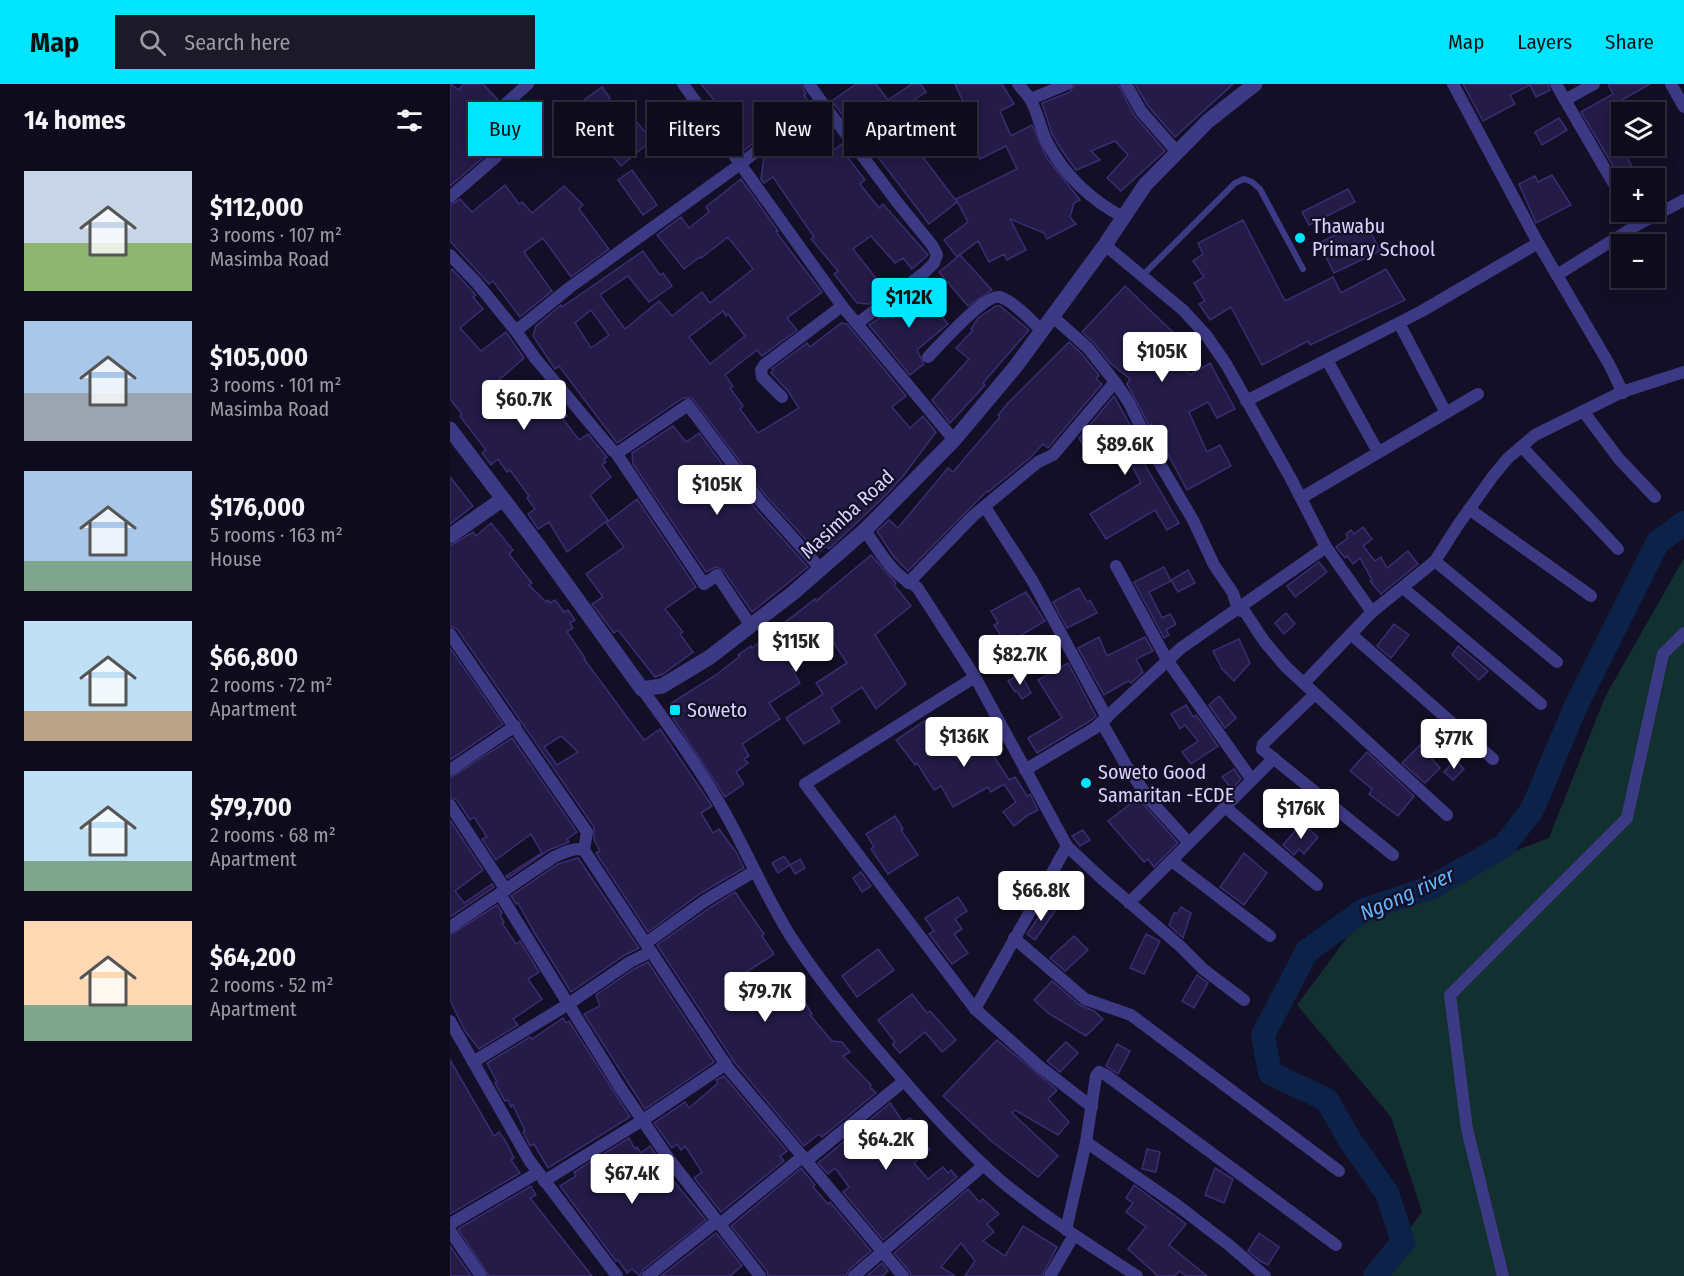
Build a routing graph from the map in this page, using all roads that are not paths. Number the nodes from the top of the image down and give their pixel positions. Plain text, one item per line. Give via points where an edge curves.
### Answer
1 (528, 84) edge
2 (683, 84) edge
3 (809, 84) edge
4 (1018, 84) edge
5 (1067, 84) edge
6 (1126, 84) edge
7 (1454, 84) edge
8 (1556, 84) edge
9 (1594, 84) edge
10 (1671, 84) edge
11 (1245, 87) edge
12 (1031, 99) junction
13 (1565, 100) junction
14 (821, 101) junction
15 (1683, 104) edge
16 (1177, 152) junction
17 (739, 165) junction
18 (1611, 179) edge
19 (450, 197) edge
20 (1684, 200) edge
21 (1123, 217) junction
22 (1635, 222) edge
23 (1637, 225) junction
24 (1538, 243) junction
25 (1105, 245) junction
26 (450, 255) edge
27 (1303, 269) dead end
28 (1557, 275) junction
29 (1142, 276) junction
30 (842, 306) junction
31 (1052, 316) junction
32 (1399, 322) junction
33 (858, 323) junction
34 (1041, 330) junction
35 (516, 331) junction
36 (928, 357) dead end
37 (1327, 360) junction
38 (1684, 372) edge
39 (1115, 382) junction
40 (1623, 393) junction
41 (1478, 394) dead end
42 (782, 397) dead end
43 (1246, 401) junction
44 (1583, 411) junction
45 (1446, 413) junction
46 (450, 429) edge
47 (954, 440) junction
48 (1522, 447) junction
49 (1378, 452) junction
50 (616, 453) junction
51 (1655, 496) dead end
52 (1301, 498) junction
53 (503, 499) junction
54 (985, 507) junction
55 (1469, 508) junction
56 (865, 530) junction
57 (450, 536) edge
58 (1326, 547) junction
59 (1618, 549) dead end
60 (1435, 561) junction
61 (1116, 566) dead end
62 (820, 568) junction
63 (908, 583) junction
64 (1403, 588) junction
65 (1592, 596) dead end
66 (1238, 610) junction
67 (1372, 612) junction
68 (751, 626) junction
69 (1684, 633) edge
70 (450, 634) edge
71 (1352, 635) junction
72 (1167, 660) junction
73 (1557, 663) dead end
74 (975, 677) junction
75 (1304, 683) junction
76 (642, 689) junction
77 (1315, 694) junction
78 (1541, 704) dead end
79 (1105, 720) junction
80 (515, 726) junction
81 (1274, 758) junction
82 (1492, 759) dead end
83 (450, 770) edge
84 (1025, 770) junction
85 (1252, 780) junction
86 (450, 805) edge
87 (1225, 807) junction
88 (1447, 815) dead end
89 (1189, 843) junction
90 (1067, 846) junction
91 (584, 850) junction
92 (1393, 855) dead end
93 (1172, 861) junction
94 (755, 871) junction
95 (1317, 885) dead end
96 (503, 892) junction
97 (1129, 903) junction
98 (450, 927) edge
99 (1270, 936) dead end
100 (1014, 938) junction
101 (648, 947) junction
102 (1244, 1000) dead end
103 (567, 1005) junction
104 (975, 1010) junction
105 (450, 1022) edge
106 (473, 1062) junction
107 (726, 1064) junction
108 (904, 1081) junction
109 (1092, 1107) junction
110 (643, 1120) junction
111 (1086, 1142) junction
112 (804, 1159) junction
113 (984, 1165) junction
114 (1339, 1171) dead end
115 (541, 1177) junction
116 (718, 1222) junction
117 (450, 1224) edge
118 (450, 1231) edge
119 (1070, 1233) junction
120 (1336, 1245) dead end
121 (882, 1252) junction
122 (481, 1276) edge
123 (617, 1276) edge
124 (648, 1276) edge
125 (760, 1276) edge
126 (854, 1276) edge
127 (903, 1276) edge
128 (1050, 1276) edge
129 (1137, 1276) edge
130 (1265, 1276) edge
131 (1503, 1276) edge

1 - 19 street via 477,129 496,158
2 - 17 street
3 - 14 street
4 - 12 street
5 - 12 street
6 - 16 street via 1141,111
7 - 24 street
8 - 13 street
9 - 13 street
10 - 15 street
11 - 16 street, Masimba Road
12 - 21 street via 1048,144 1061,164 1077,184
13 - 18 street
14 - 17 street
14 - 33 street via 937,255 925,272
16 - 21 street, Masimba Road via 1145,185
17 - 30 street
17 - 35 street
20 - 23 street
21 - 25 street, Masimba Road
22 - 23 street
23 - 28 street
24 - 28 street
24 - 32 street
25 - 29 street
25 - 31 street, Masimba Road
26 - 35 street
27 - 29 lane via 1260,189 1244,179 1235,183
28 - 40 street
29 - 43 street via 1184,310 1206,335
30 - 33 street
30 - 42 street via 764,364 760,373
31 - 34 street, Masimba Road
31 - 39 street via 1088,348
32 - 37 street
32 - 45 street
33 - 47 street
34 - 36 street via 1002,297 995,297 967,317
34 - 47 street, Masimba Road
35 - 50 street
37 - 43 street
37 - 49 street
38 - 40 street
39 - 54 street via 1053,455 1038,462
39 - 66 street via 1233,593
40 - 44 street
41 - 45 street
43 - 52 street
44 - 48 street via 1535,435
44 - 51 street via 1619,459
45 - 49 street
46 - 53 street
47 - 56 street, Masimba Road
48 - 55 street
48 - 59 street
49 - 52 street
50 - 62 street via 688,405 760,501
50 - 68 street via 704,584 717,575
52 - 58 street
53 - 57 street
53 - 76 street
54 - 63 street
54 - 79 street via 1037,588
55 - 60 street
55 - 65 street
56 - 62 street, Masimba Road
56 - 63 street via 887,563
58 - 66 street
58 - 67 street
60 - 64 street
60 - 73 street
61 - 72 street
62 - 68 street, Masimba Road
63 - 74 street via 922,594
64 - 67 street
64 - 78 street
66 - 72 street
66 - 75 street via 1245,612 1264,642
67 - 71 street
68 - 76 street, Masimba Road via 677,679
69 - 131 street via 1663,654 1627,818 1450,995 1467,1129
70 - 80 street
71 - 75 street
71 - 82 street
72 - 79 street
72 - 85 street
74 - 84 street
74 - 104 street via 805,784
75 - 77 street
76 - 94 street via 724,811
77 - 81 street via 1263,744 1262,748
77 - 88 street
79 - 84 street
79 - 89 street via 1127,767 1150,800
80 - 83 street
80 - 91 street via 587,832
81 - 85 street
81 - 92 street
84 - 90 street
85 - 87 street
86 - 96 street
87 - 89 street
87 - 95 street
89 - 93 street
90 - 97 street
90 - 100 street
91 - 96 street via 554,857
91 - 101 street
93 - 97 street
93 - 99 street
94 - 101 street via 706,900
94 - 108 street via 791,936
96 - 98 street
96 - 103 street
97 - 102 street
100 - 104 street
100 - 114 street via 1085,999 1131,1015
101 - 103 street
101 - 107 street
103 - 106 street
103 - 110 street
104 - 109 street
105 - 106 street
106 - 115 street
107 - 110 street
107 - 112 street
108 - 112 street
108 - 113 street
109 - 111 street
109 - 120 street via 1096,1076 1102,1072
110 - 115 street
110 - 116 street
111 - 119 street
111 - 130 street via 1177,1205
112 - 116 street
112 - 121 street
113 - 119 street
113 - 121 street
115 - 117 street
115 - 123 street
116 - 124 street
116 - 125 street
118 - 122 street
119 - 128 street
119 - 129 street
121 - 126 street
121 - 127 street

